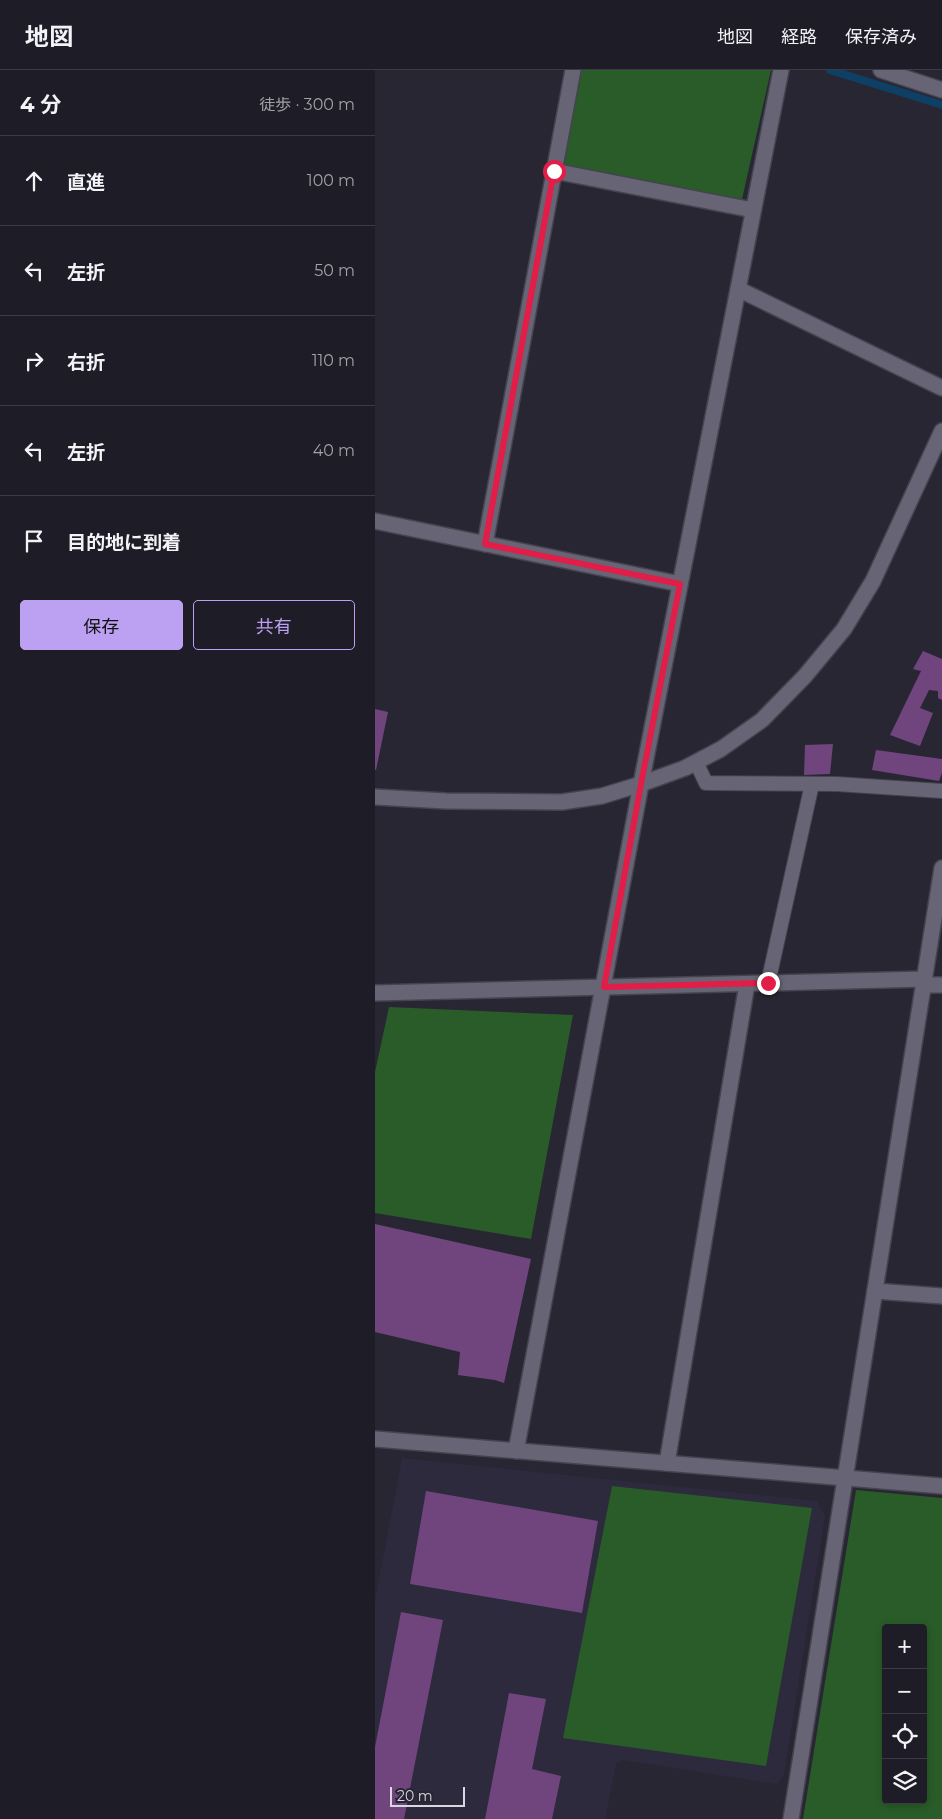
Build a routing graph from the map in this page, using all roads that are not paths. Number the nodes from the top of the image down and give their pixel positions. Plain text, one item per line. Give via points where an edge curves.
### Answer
1 (573, 70) edge
2 (781, 70) edge
3 (881, 70) edge
4 (942, 90) edge
5 (554, 171) junction
6 (753, 210) junction
7 (738, 289) junction
8 (942, 388) edge
9 (942, 430) edge
10 (375, 521) edge
11 (485, 544) junction
12 (680, 584) junction
13 (696, 762) junction
14 (641, 784) junction
15 (812, 784) junction
16 (942, 791) edge
17 (375, 797) edge
18 (942, 868) edge
19 (925, 982) junction
20 (768, 983) junction
21 (747, 984) junction
22 (942, 984) edge
23 (604, 987) junction
24 (375, 993) edge
25 (875, 1291) junction
26 (942, 1296) edge
27 (375, 1439) edge
28 (516, 1451) junction
29 (667, 1463) junction
30 (846, 1477) junction
31 (942, 1486) edge
32 (791, 1819) edge

1 - 5 street
2 - 6 street
3 - 4 street
5 - 6 street
5 - 11 street
6 - 7 street
7 - 8 street
7 - 12 street
9 - 13 street via 873,581 844,629 762,720
10 - 11 street
11 - 12 street
12 - 14 street
13 - 14 street
13 - 15 lane via 706,783
14 - 17 street via 601,796 562,802
14 - 23 street
15 - 16 lane
15 - 20 lane
18 - 19 street
19 - 20 street
19 - 22 street
19 - 25 street
20 - 21 street
21 - 23 street
21 - 29 street
23 - 24 street
23 - 28 street
25 - 26 street
25 - 30 street
27 - 28 street
28 - 29 street
29 - 30 street
30 - 31 street
30 - 32 street

